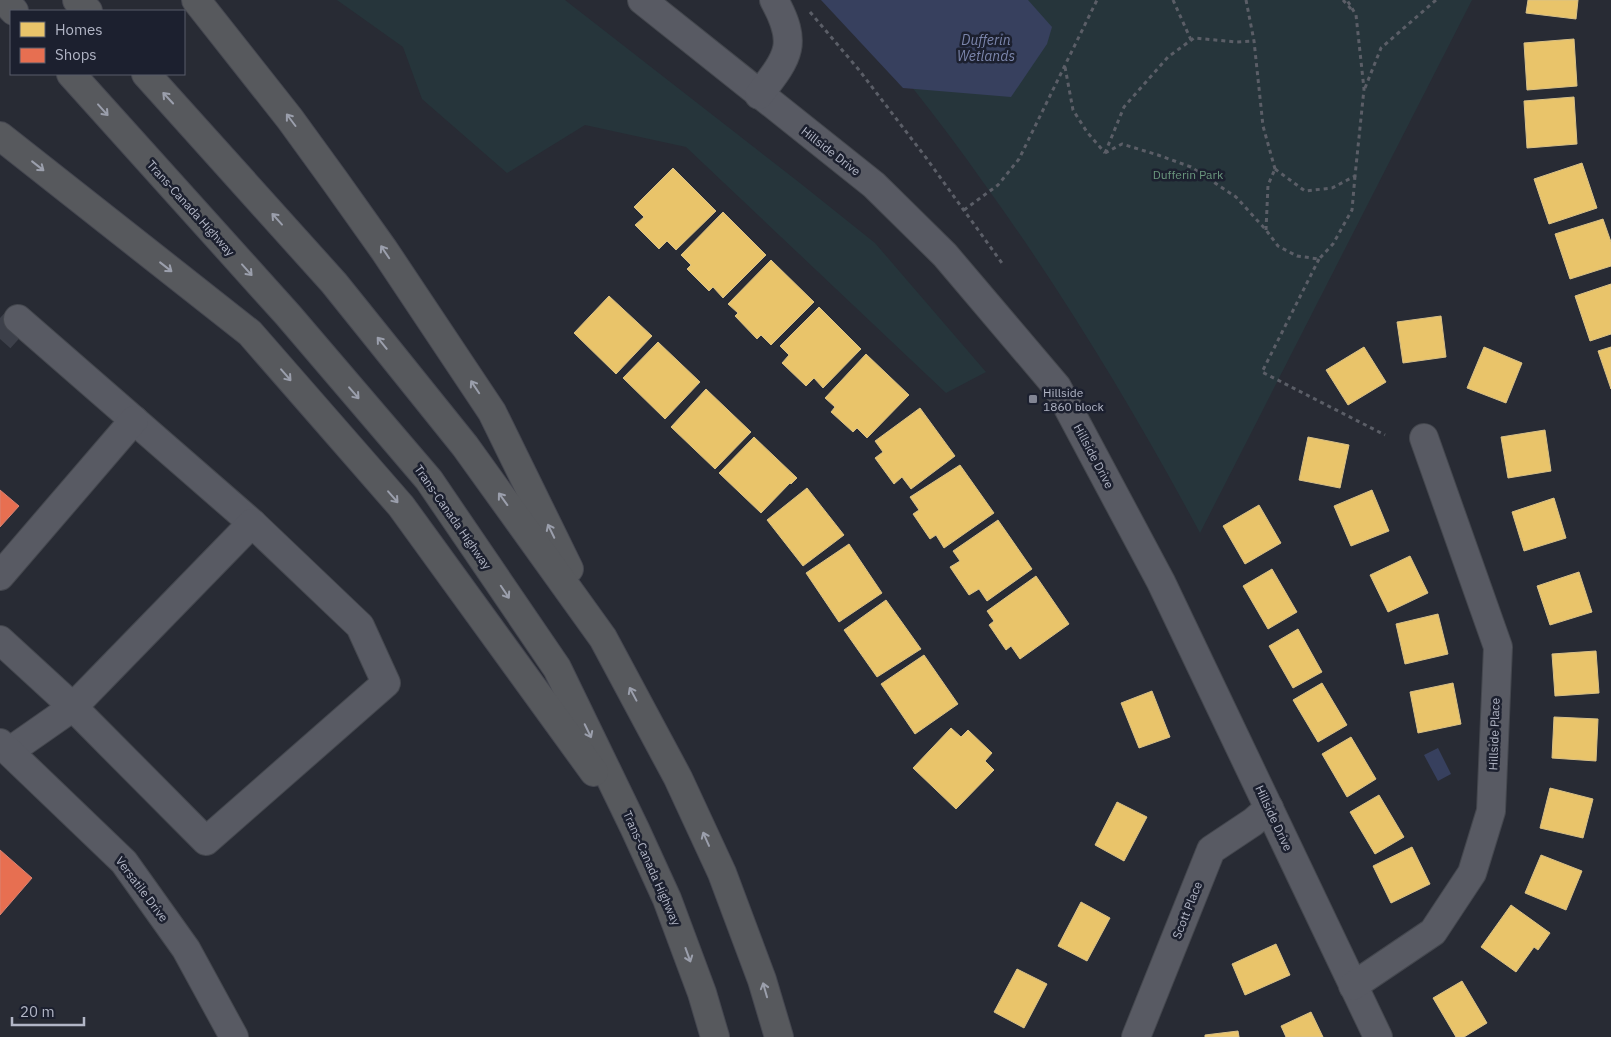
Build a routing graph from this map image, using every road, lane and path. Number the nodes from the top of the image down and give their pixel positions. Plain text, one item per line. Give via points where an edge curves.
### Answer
1 (4, 0) edge
2 (77, 0) edge
3 (196, 0) edge
4 (642, 0) edge
5 (774, 0) edge
6 (1097, 0) edge
7 (1172, 0) edge
8 (1246, 0) edge
9 (1343, 0) edge
10 (1347, 0) edge
11 (1436, 0) edge
12 (805, 7) dead end
13 (13, 10) edge
14 (87, 10) edge
15 (1356, 15) junction
16 (1191, 40) junction
17 (1254, 40) junction
18 (1065, 67) junction
19 (71, 75) edge
20 (147, 75) edge
21 (1364, 89) junction
22 (759, 95) junction
23 (0, 136) edge
24 (1105, 153) junction
25 (1275, 169) junction
26 (1355, 176) junction
27 (964, 210) junction
28 (1266, 230) junction
29 (1319, 259) junction
30 (1004, 266) dead end
31 (18, 319) dead end
32 (134, 420) junction
33 (1385, 435) dead end
34 (1424, 438) dead end
35 (252, 523) junction
36 (0, 576) edge
37 (603, 638) junction
38 (0, 640) edge
39 (73, 707) junction
40 (5, 747) edge
41 (1269, 808) junction
42 (635, 829) junction
43 (1353, 986) junction
44 (234, 1037) edge
45 (715, 1037) edge
46 (779, 1037) edge
47 (1136, 1037) edge
48 (1378, 1037) edge

1 - 13 highway
2 - 14 highway
37 -> 3 highway via 492,412 330,173
4 - 22 street, Hillside Drive
5 - 22 street via 784,18 789,39 783,63
6 - 18 path
7 - 16 path
8 - 17 path
9 - 15 path
10 - 15 path
11 - 21 path via 1381,48
12 - 27 path via 859,70
15 - 21 path
16 - 17 path
16 - 24 path via 1168,57 1124,107
17 - 25 path via 1263,126
18 - 24 path via 1073,110
18 - 27 path via 1020,159 998,185
19 -> 42 highway, Trans-Canada Highway via 288,316 429,480 557,668
37 -> 20 highway via 465,446 334,283
21 - 26 path
22 - 41 street, Hillside Drive via 881,192 945,254 1057,387 1161,582
23 -> 42 highway via 250,333 401,506
24 - 28 path via 1122,144 1192,167 1236,197
25 - 26 path via 1305,191 1332,188
25 - 28 path via 1268,185
26 - 29 path via 1352,210 1333,244
27 - 30 path
28 - 29 path via 1278,246 1298,256
29 - 33 path via 1262,372
31 - 32 street
32 - 35 street
32 - 36 street
34 - 43 street, Hillside Place via 1498,647 1491,811 1472,873 1433,932
35 - 39 street
35 - 39 street via 360,626 386,683 206,841
46 -> 37 highway via 762,980 722,874 678,778
38 - 39 street
39 - 40 street
40 - 44 street, Versatile Drive via 124,862 186,949
41 - 43 street, Hillside Drive
41 - 47 street, Scott Place via 1211,850
42 -> 45 highway, Trans-Canada Highway via 667,900
43 - 48 street, Hillside Drive

